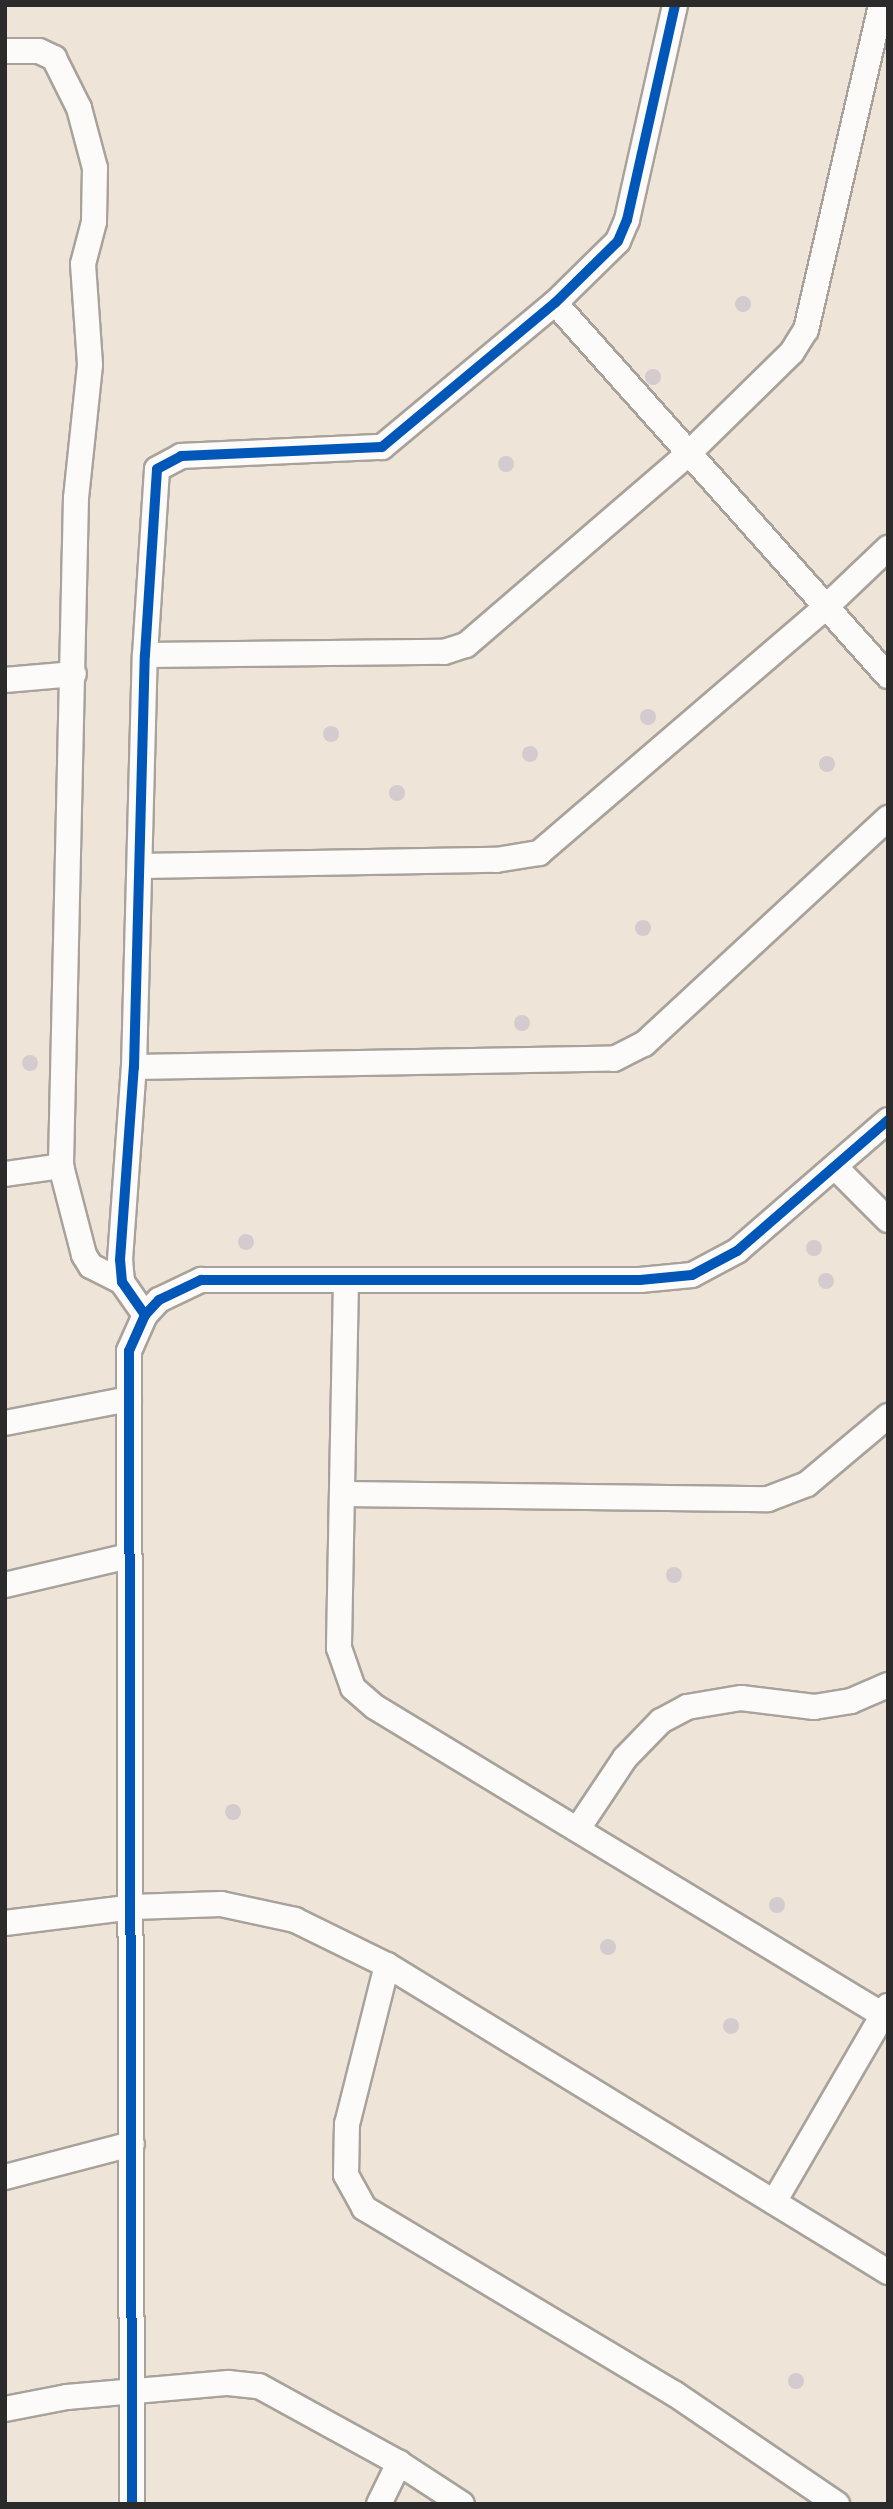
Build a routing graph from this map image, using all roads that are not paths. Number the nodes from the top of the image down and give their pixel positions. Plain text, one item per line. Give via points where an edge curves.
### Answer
1 (675, 5) edge
2 (881, 5) edge
3 (5, 51) edge
4 (555, 303) junction
5 (689, 453) junction
6 (888, 548) edge
7 (826, 607) junction
8 (145, 654) junction
9 (74, 674) junction
10 (888, 676) edge
11 (5, 680) edge
12 (888, 818) edge
13 (141, 866) junction
14 (134, 1067) junction
15 (888, 1120) edge
16 (61, 1166) junction
17 (837, 1168) junction
18 (5, 1174) edge
19 (888, 1220) edge
20 (346, 1280) junction
21 (122, 1282) junction
22 (145, 1315) junction
23 (129, 1399) junction
24 (888, 1416) edge
25 (5, 1423) edge
26 (344, 1494) junction
27 (129, 1556) junction
28 (5, 1585) edge
29 (888, 1685) edge
30 (579, 1828) junction
31 (133, 1907) junction
32 (5, 1923) edge
33 (387, 1965) junction
34 (886, 2013) edge
35 (132, 2144) junction
36 (5, 2177) edge
37 (774, 2202) junction
38 (888, 2272) edge
39 (131, 2393) junction
40 (5, 2409) edge
41 (399, 2463) junction
42 (132, 2504) edge
43 (379, 2504) edge
44 (462, 2504) edge
45 (837, 2504) edge

1 - 4 street via 627,220 618,241
2 - 5 street via 806,330 792,352
3 - 9 street via 39,51 58,63 79,108 95,168 94,222 83,264 90,365 76,498
4 - 5 street
4 - 8 street via 382,447 181,456 157,469
5 - 7 street
5 - 8 street via 466,645 443,652
6 - 7 street
7 - 10 street
7 - 13 street via 539,853 496,860
8 - 13 street
9 - 11 street
9 - 16 street
12 - 14 street via 644,1044 614,1059
13 - 14 street
14 - 21 street
15 - 17 street
16 - 18 street
16 - 21 street via 84,1255 91,1266
17 - 19 street
17 - 20 street via 737,1251 692,1275 640,1280
20 - 22 street via 201,1280 159,1300
20 - 26 street
21 - 22 street
22 - 23 street via 129,1351
23 - 25 street
23 - 27 street
24 - 26 street via 807,1485 768,1499
26 - 30 street via 339,1648 353,1688 374,1707
27 - 28 street
27 - 31 street
29 - 30 street via 851,1701 814,1707 741,1698 687,1707 661,1721 625,1758
30 - 34 street
31 - 32 street
31 - 33 street via 221,1904 261,1910 337,1937
31 - 35 street
33 - 37 street
33 - 45 street via 347,2124 346,2175 364,2208 675,2394
34 - 37 street
35 - 36 street
35 - 39 street
37 - 38 street
39 - 40 street via 67,2397
39 - 41 street via 228,2383 259,2386
39 - 42 street
41 - 43 street
41 - 44 street

